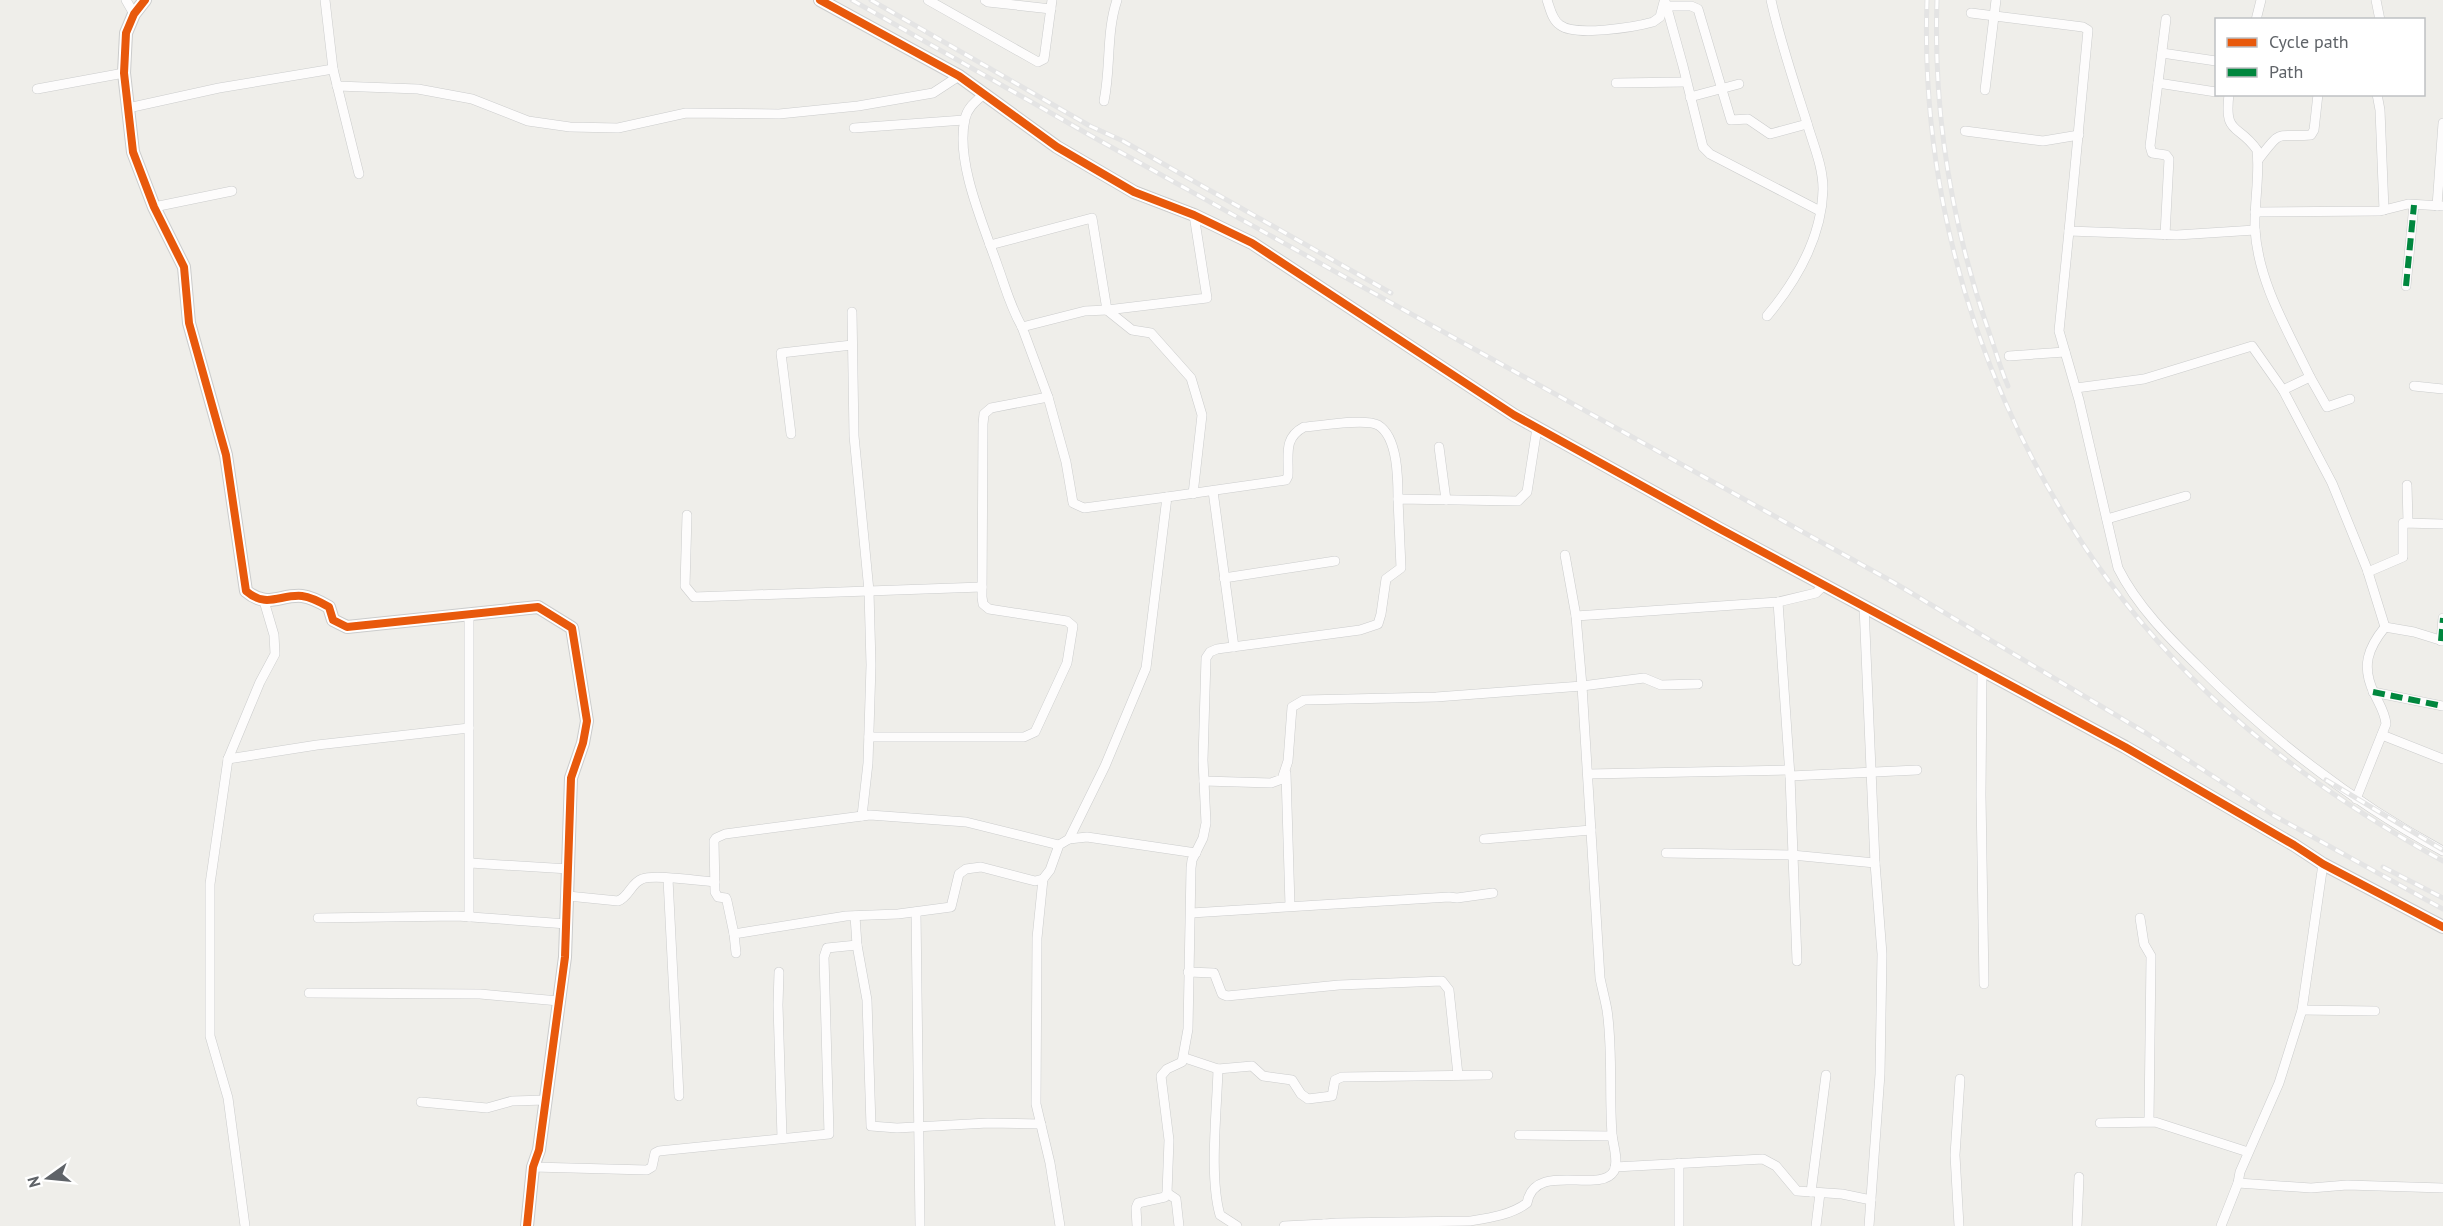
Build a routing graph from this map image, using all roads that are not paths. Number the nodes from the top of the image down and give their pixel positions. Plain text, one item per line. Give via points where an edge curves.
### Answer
1 (126, 0) edge
2 (145, 0) edge
3 (325, 0) edge
4 (820, 0) edge
5 (928, 0) edge
6 (985, 0) edge
7 (1117, 0) edge
8 (1547, 0) edge
9 (1771, 0) edge
10 (1996, 0) edge
11 (2261, 0) edge
12 (2376, 0) edge
13 (1665, 2) edge
14 (1051, 5) edge
15 (1971, 13) dead end
16 (134, 14) junction
17 (1995, 16) junction
18 (2256, 18) edge
19 (2380, 18) edge
20 (2166, 19) dead end
21 (2162, 53) junction
22 (2215, 61) edge
23 (333, 69) junction
24 (124, 73) junction
25 (959, 76) junction
26 (1686, 82) junction
27 (1616, 83) dead end
28 (2158, 83) junction
29 (1739, 84) dead end
30 (337, 86) junction
31 (1721, 88) junction
32 (37, 89) dead end
33 (1985, 90) dead end
34 (2215, 92) edge
35 (984, 94) junction
36 (2229, 96) edge
37 (2318, 96) edge
38 (2377, 96) edge
39 (1690, 97) junction
40 (1104, 101) dead end
41 (128, 108) junction
42 (964, 120) junction
43 (2443, 123) edge
44 (1807, 124) junction
45 (854, 128) dead end
46 (1965, 130) dead end
47 (2079, 135) junction
48 (2258, 160) junction
49 (359, 174) dead end
50 (232, 190) dead end
51 (2414, 205) junction
52 (2440, 206) edge
53 (154, 207) junction
54 (2384, 210) junction
55 (1820, 211) junction
56 (2255, 212) junction
57 (1194, 215) junction
58 (2255, 230) junction
59 (2069, 231) junction
60 (2165, 235) junction
61 (990, 245) junction
62 (2406, 286) dead end
63 (1107, 310) junction
64 (852, 312) dead end
65 (1767, 316) dead end
66 (1022, 327) junction
67 (852, 345) junction
68 (2065, 352) junction
69 (2009, 356) dead end
70 (2310, 377) junction
71 (2414, 386) dead end
72 (2076, 388) junction
73 (2443, 389) edge
74 (2283, 390) junction
75 (1048, 396) junction
76 (2350, 399) dead end
77 (1537, 428) junction
78 (791, 434) dead end
79 (1439, 447) dead end
80 (2407, 485) dead end
81 (1213, 491) junction
82 (1193, 494) junction
83 (2186, 496) dead end
84 (1167, 497) junction
85 (1398, 500) junction
86 (1446, 500) junction
87 (687, 515) dead end
88 (2107, 519) junction
89 (2408, 522) junction
90 (2443, 524) edge
91 (1565, 555) dead end
92 (1335, 561) dead end
93 (2368, 572) junction
94 (1224, 578) junction
95 (1824, 585) junction
96 (982, 587) junction
97 (869, 591) junction
98 (264, 601) junction
99 (1778, 602) junction
100 (1863, 606) junction
101 (469, 614) junction
102 (1576, 616) junction
103 (2443, 618) edge
104 (2385, 627) junction
105 (2442, 641) edge
106 (1234, 647) junction
107 (1982, 670) junction
108 (1698, 684) dead end
109 (1582, 686) junction
110 (2373, 692) junction
111 (2443, 706) edge
112 (469, 728) junction
113 (2382, 735) junction
114 (869, 737) junction
115 (228, 759) junction
116 (2443, 759) edge
117 (1286, 770) junction
118 (1917, 770) dead end
119 (1872, 772) junction
120 (1790, 773) junction
121 (1588, 774) junction
122 (1204, 781) junction
123 (2356, 799) junction
124 (862, 816) junction
125 (1591, 830) junction
126 (1069, 839) junction
127 (1484, 839) dead end
128 (1059, 844) junction
129 (2443, 851) edge
130 (1196, 853) junction
131 (1666, 853) dead end
132 (1792, 855) junction
133 (1875, 863) junction
134 (470, 864) junction
135 (2323, 864) junction
136 (568, 869) junction
137 (668, 879) junction
138 (1043, 879) junction
139 (715, 882) junction
140 (1493, 893) dead end
141 (568, 896) junction
142 (1290, 906) junction
143 (916, 912) junction
144 (1191, 913) junction
145 (469, 916) junction
146 (855, 916) junction
147 (318, 918) dead end
148 (2140, 918) dead end
149 (567, 924) junction
150 (2443, 927) edge
151 (734, 934) junction
152 (857, 945) junction
153 (736, 953) dead end
154 (1797, 961) dead end
155 (779, 972) dead end
156 (1188, 972) junction
157 (1984, 984) dead end
158 (309, 993) dead end
159 (559, 1001) junction
160 (2302, 1010) junction
161 (2375, 1011) dead end
162 (1185, 1058) junction
163 (1218, 1069) junction
164 (1458, 1075) junction
165 (1488, 1075) dead end
166 (1826, 1075) dead end
167 (1960, 1079) dead end
168 (679, 1096) dead end
169 (546, 1100) junction
170 (421, 1102) dead end
171 (2149, 1121) junction
172 (2100, 1123) dead end
173 (1041, 1124) junction
174 (921, 1127) junction
175 (1519, 1135) dead end
176 (1612, 1136) junction
177 (783, 1138) junction
178 (2248, 1152) junction
179 (1679, 1163) junction
180 (533, 1167) junction
181 (1615, 1167) junction
182 (2079, 1177) dead end
183 (2238, 1183) junction
184 (2443, 1188) edge
185 (1167, 1192) junction
186 (1816, 1193) junction
187 (1871, 1200) junction
188 (1499, 1215) junction
189 (1324, 1225) edge
190 (244, 1226) edge
191 (527, 1226) edge
192 (920, 1226) edge
193 (1048, 1226) edge
194 (1060, 1226) edge
195 (1137, 1226) edge
196 (1179, 1226) edge
197 (1237, 1226) edge
198 (1284, 1226) edge
199 (1499, 1226) edge
200 (1679, 1226) edge
201 (1816, 1226) edge
202 (1869, 1226) edge
203 (1959, 1226) edge
204 (2077, 1226) edge
205 (2221, 1226) edge

1 - 16 street
2 - 16 street
3 - 23 street
4 - 25 street
5 - 14 street via 1038,62 1044,59
6 - 14 street
7 - 40 street via 1110,22
8 - 13 street via 1558,24 1586,31 1653,22 1660,17
9 - 44 street
10 - 17 street
11 - 18 street
12 - 19 street
13 - 26 street
13 - 31 street via 1698,9
15 - 17 street
16 - 24 street via 126,33
17 - 33 street
17 - 47 street via 2088,30
20 - 21 street
21 - 22 street
21 - 28 street
23 - 30 street
23 - 41 street
24 - 32 street
24 - 41 street
25 - 30 street via 933,93 858,106 779,114 686,113 618,128 528,121 472,99 418,89
25 - 35 street
26 - 27 street
26 - 39 street
28 - 34 street
28 - 60 street via 2150,146 2152,153 2169,159
29 - 31 street
30 - 49 street
31 - 39 street
31 - 44 street via 1734,122 1748,119 1770,134
35 - 42 street via 968,109
35 - 57 street via 1057,147 1134,192
36 - 48 street via 2230,125 2252,143
37 - 48 street via 2311,135 2282,134
38 - 54 street
39 - 55 street via 1701,141 1710,154
41 - 53 street via 133,152
42 - 45 street
42 - 61 street via 968,173
43 - 52 street
44 - 55 street via 1821,171
46 - 47 street via 2043,141
47 - 59 street
48 - 56 street
50 - 53 street
51 - 52 street
51 - 54 street
51 - 62 street
53 - 98 street via 184,267 189,323 226,455 246,591
54 - 56 street
55 - 65 street via 1800,273
56 - 58 street
57 - 63 street via 1207,298
57 - 77 street via 1252,243
58 - 60 street
58 - 70 street via 2269,291
59 - 60 street
59 - 68 street via 2059,331
61 - 63 street via 1092,218
61 - 66 street via 1011,308
63 - 66 street via 1085,311
63 - 82 street via 1132,330 1151,333 1191,378 1202,415
64 - 67 street
66 - 75 street
67 - 78 street via 781,353
67 - 97 street via 854,436
68 - 69 street
68 - 72 street
70 - 74 street
70 - 76 street via 2327,407
71 - 73 street
72 - 74 street via 2144,379 2252,346
72 - 88 street
74 - 93 street via 2332,483
75 - 84 street via 1076,507
75 - 96 street via 1000,405 984,414
77 - 86 street via 1523,498
77 - 95 street
79 - 86 street
80 - 89 street
81 - 82 street
81 - 85 street via 1286,480 1289,440 1304,427 1367,423 1379,426 1390,440 1398,470
81 - 94 street
82 - 84 street
83 - 88 street
84 - 126 street via 1146,668
85 - 86 street
85 - 106 street via 1401,568 1386,579 1378,624 1360,630
87 - 97 street via 685,586 694,597
88 - 123 street via 2125,582 2170,639 2256,722
89 - 90 street
89 - 93 street via 2402,524 2403,557
91 - 102 street
92 - 94 street
93 - 104 street
94 - 106 street
95 - 99 street via 1816,593
95 - 100 street
96 - 97 street
96 - 114 street via 983,604 989,609 1067,621 1073,627 1067,663 1035,732 1024,737
97 - 114 street
98 - 101 street via 302,596 329,607 333,620 347,627
98 - 115 street via 275,654
99 - 102 street
99 - 120 street
100 - 107 street
100 - 119 street
101 - 112 street
101 - 136 street via 538,607 572,628 587,721 571,778
102 - 109 street
103 - 105 street
104 - 105 street
104 - 110 street via 2373,642 2366,666
106 - 122 street via 1217,649 1206,658
107 - 135 street via 2125,747
107 - 157 street
108 - 109 street via 1661,685 1644,678
109 - 117 street via 1436,697 1304,700 1292,707
109 - 121 street
110 - 111 street
110 - 113 street via 2385,714
112 - 115 street
112 - 134 street
113 - 116 street
113 - 123 street
114 - 124 street
115 - 190 street via 210,884 210,1036 228,1098
117 - 122 street via 1282,779 1271,783
117 - 142 street
118 - 119 street
119 - 120 street
119 - 133 street
120 - 121 street
120 - 132 street
121 - 125 street
122 - 130 street via 1206,823
123 - 129 street
124 - 128 street via 966,822
124 - 139 street via 720,835 714,841
125 - 127 street
125 - 176 street via 1600,978 1607,1011
126 - 128 street
126 - 130 street via 1087,837
128 - 138 street
130 - 144 street via 1191,868
131 - 132 street
132 - 133 street
132 - 154 street
133 - 187 street via 1882,954 1880,1074
134 - 136 street
134 - 145 street
135 - 150 street
135 - 160 street
136 - 141 street
137 - 139 street
137 - 141 street via 640,879 618,901
137 - 168 street
138 - 143 street via 1035,881 981,867 966,868 959,874 951,907
138 - 173 street via 1036,950 1036,1104
139 - 151 street via 716,895 728,901
140 - 142 street
141 - 149 street
142 - 144 street
143 - 146 street
143 - 174 street
144 - 156 street
145 - 147 street
145 - 149 street
146 - 151 street
146 - 152 street
148 - 171 street via 2144,944 2151,956
149 - 159 street
151 - 153 street
152 - 174 street via 867,1000 871,1126
152 - 177 street via 827,948 824,957 829,1134
155 - 177 street
156 - 162 street
156 - 164 street via 1214,973 1222,994 1227,996 1340,985 1442,981 1449,990
158 - 159 street via 480,994
159 - 169 street
160 - 161 street
160 - 178 street via 2279,1083
162 - 163 street
162 - 185 street via 1161,1076 1168,1140
163 - 164 street via 1252,1066 1263,1077 1287,1077 1308,1099 1332,1096 1335,1080 1342,1077
163 - 197 street via 1217,1205 1220,1215
164 - 165 street
166 - 186 street
167 - 203 street via 1955,1155
169 - 170 street via 512,1101 487,1108
169 - 180 street
171 - 172 street
171 - 178 street
173 - 174 street
173 - 194 street
174 - 192 street
175 - 176 street
176 - 181 street
177 - 180 street via 659,1151 647,1170
178 - 183 street
179 - 181 street
179 - 186 street via 1763,1159 1776,1166 1793,1188
179 - 200 street
180 - 191 street
181 - 188 street via 1606,1177 1540,1183 1529,1192 1527,1203
182 - 204 street
183 - 184 street via 2312,1188
183 - 205 street
185 - 195 street via 1165,1197 1138,1203
185 - 196 street via 1176,1199
186 - 187 street
186 - 201 street
187 - 202 street
188 - 189 street via 1470,1221
188 - 199 street
189 - 198 street
193 - 194 street

